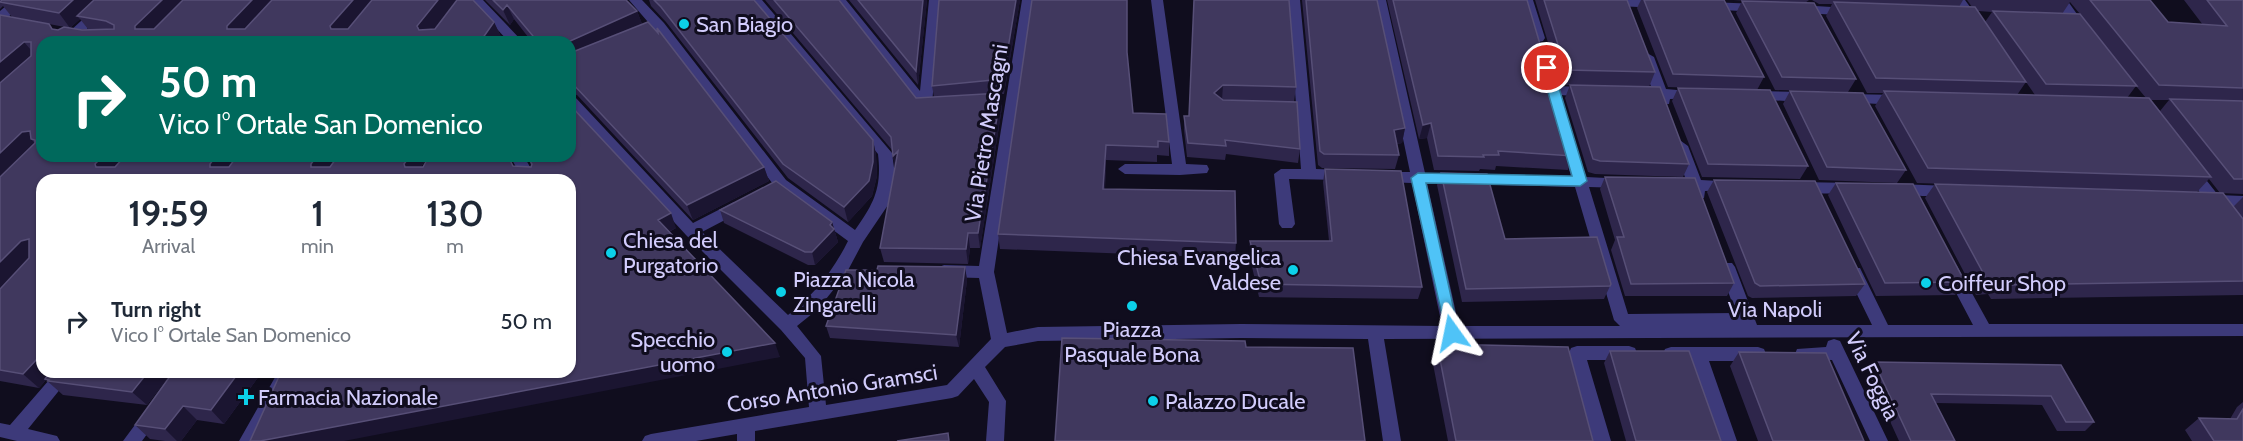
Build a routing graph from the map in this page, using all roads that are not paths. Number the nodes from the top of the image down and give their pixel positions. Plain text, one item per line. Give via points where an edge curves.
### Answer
1 (21, 0) edge
2 (112, 0) edge
3 (476, 0) edge
4 (635, 0) edge
5 (755, 0) edge
6 (838, 0) edge
7 (935, 0) edge
8 (1028, 0) edge
9 (1157, 0) edge
10 (1294, 0) edge
11 (1380, 0) edge
12 (1527, 0) edge
13 (1573, 0) edge
14 (1959, 0) edge
15 (2060, 0) edge
16 (1625, 1) edge
17 (1721, 3) edge
18 (1669, 4) edge
19 (1690, 5) edge
20 (1811, 5) edge
21 (1859, 12) edge
22 (1949, 16) edge
23 (1978, 17) junction
24 (4, 20) edge
25 (1634, 22) edge
26 (1733, 26) edge
27 (53, 30) edge
28 (1825, 30) edge
29 (65, 36) edge
30 (71, 36) edge
31 (510, 36) edge
32 (1985, 36) edge
33 (2090, 40) edge
34 (1641, 43) edge
35 (1543, 57) edge
36 (1760, 76) edge
37 (1553, 91) edge
38 (1596, 92) edge
39 (1629, 93) edge
40 (1662, 94) junction
41 (1859, 94) junction
42 (1705, 95) edge
43 (1737, 96) edge
44 (1907, 100) edge
45 (1772, 102) junction
46 (576, 106) edge
47 (946, 106) edge
48 (924, 108) junction
49 (1669, 114) edge
50 (1873, 119) edge
51 (1563, 125) edge
52 (1677, 134) edge
53 (2185, 163) edge
54 (1125, 170) dead end
55 (1180, 170) junction
56 (1202, 170) dead end
57 (1900, 170) edge
58 (1309, 174) junction
59 (1418, 178) junction
60 (1580, 181) junction
61 (1810, 182) junction
62 (1638, 183) edge
63 (1661, 184) edge
64 (1695, 185) junction
65 (1742, 186) edge
66 (1789, 186) edge
67 (1970, 192) edge
68 (1914, 195) junction
69 (2190, 199) edge
70 (752, 200) edge
71 (2213, 200) junction
72 (2243, 201) edge
73 (1822, 207) edge
74 (1704, 208) edge
75 (1287, 224) dead end
76 (692, 231) junction
77 (2243, 237) edge
78 (856, 239) junction
79 (1721, 252) edge
80 (1847, 258) edge
81 (1948, 260) edge
82 (841, 270) junction
83 (864, 270) edge
84 (931, 271) edge
85 (986, 272) junction
86 (787, 325) junction
87 (1749, 325) junction
88 (2243, 330) edge
89 (1984, 331) junction
90 (1375, 332) junction
91 (1826, 332) junction
92 (1882, 332) junction
93 (1452, 333) junction
94 (1000, 341) junction
95 (1837, 353) junction
96 (1698, 354) junction
97 (976, 367) junction
98 (60, 378) edge
99 (284, 378) edge
100 (164, 400) edge
101 (818, 413) junction
102 (7, 431) edge
103 (746, 433) edge
104 (51, 441) edge
105 (132, 441) edge
106 (248, 441) edge
107 (651, 441) edge
108 (995, 441) edge
109 (1392, 441) edge
110 (1602, 441) edge
111 (1728, 441) edge
112 (1879, 441) edge

1 - 24 street
2 - 30 street
3 - 31 street
4 - 78 street via 776,187
5 - 78 street via 885,153 888,175 881,206
6 - 48 street
7 - 48 street
8 - 85 street, Via Pietro Mascagni via 1007,101
9 - 55 street
10 - 58 street via 1298,108
11 - 59 street
12 - 35 street
13 - 16 street
14 - 23 street
15 - 33 street via 2070,21
16 - 18 street
16 - 25 street
17 - 19 street
17 - 20 street via 1774,8
17 - 26 street
20 - 21 street
20 - 28 street
22 - 23 street
23 - 32 street
27 - 29 street
34 - 40 street
36 - 45 street
37 - 38 street
39 - 40 street
40 - 42 street
40 - 49 street
41 - 44 street
41 - 45 street
41 - 50 street
43 - 45 street
46 - 76 street
47 - 48 street
51 - 60 street
52 - 64 street
53 - 71 street
54 - 55 street
55 - 56 street
57 - 68 street
58 - 59 street
58 - 75 street via 1281,174
59 - 60 street
59 - 93 street
60 - 62 street
60 - 87 street, Via Napoli via 1622,320
61 - 66 street
61 - 68 street
61 - 73 street
63 - 64 street
64 - 65 street
64 - 74 street
67 - 68 street
69 - 71 street
70 - 76 street
71 - 72 street
71 - 77 street
76 - 86 street
78 - 82 street
79 - 87 street
80 - 92 street
81 - 89 street
82 - 83 street
82 - 86 street via 812,305
84 - 85 street
85 - 94 street
86 - 101 street via 813,356
87 - 91 street, Via Napoli
87 - 93 street, Via Napoli
88 - 89 street, Via Napoli
89 - 92 street, Via Napoli
90 - 93 street, Via Napoli
90 - 94 street, Via Napoli via 1038,334
90 - 109 street
91 - 92 street, Via Napoli
91 - 95 street, Via Foggia
94 - 97 street, Corso Antonio Gramsci
95 - 96 street, Via Napoli
95 - 112 street, Via Foggia
96 - 110 street, Via Napoli via 1576,353
96 - 111 street
97 - 101 street, Corso Antonio Gramsci via 952,391
97 - 108 street via 998,401
98 - 102 street
99 - 106 street
100 - 105 street
101 - 103 street, Corso Antonio Gramsci
102 - 104 street
103 - 107 street, Corso Antonio Gramsci

